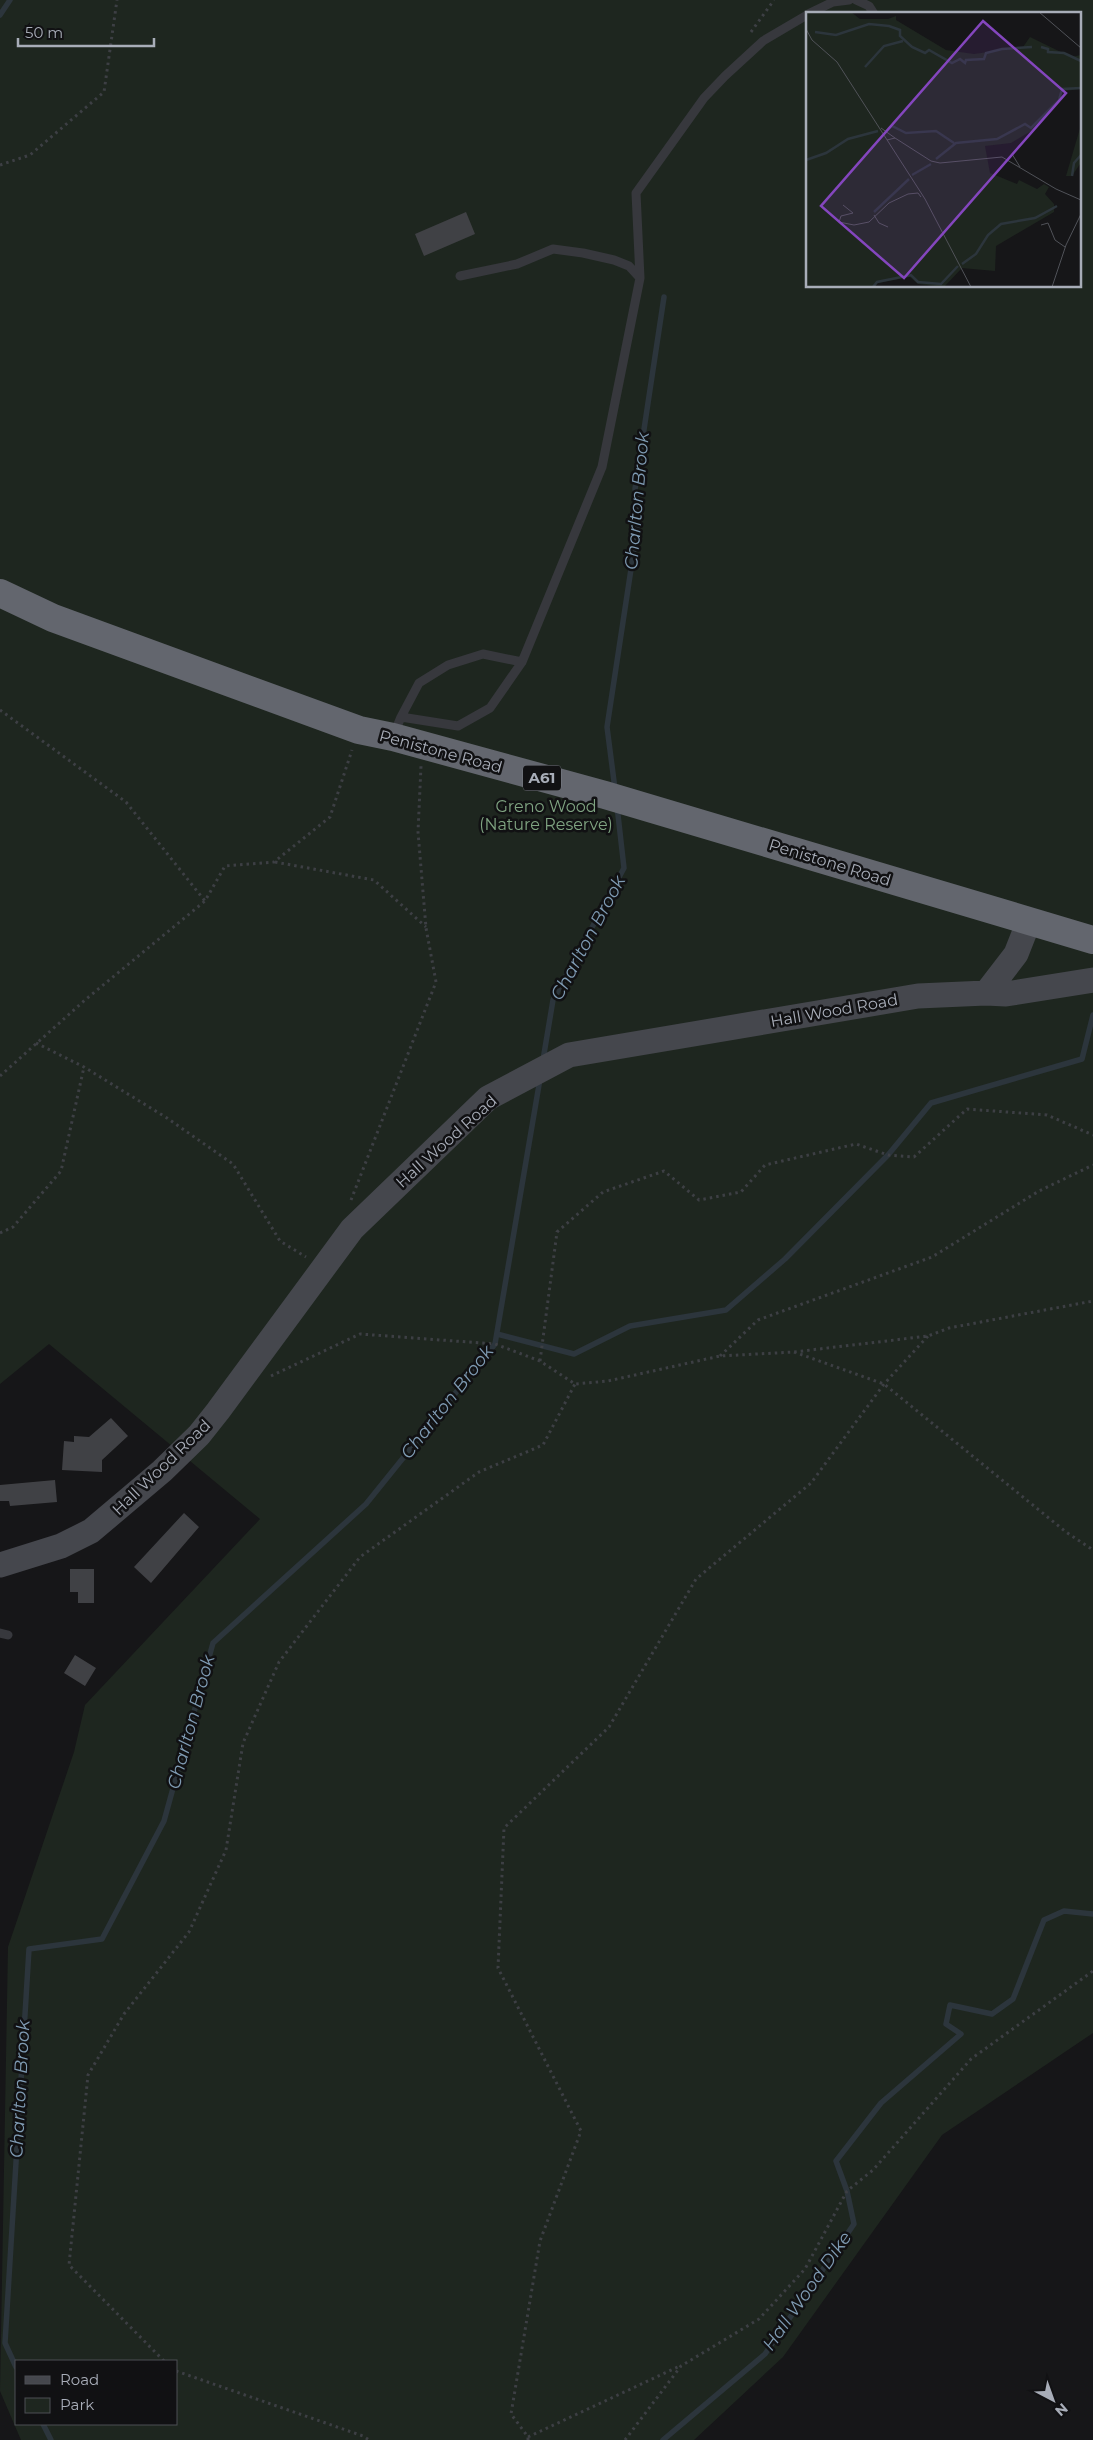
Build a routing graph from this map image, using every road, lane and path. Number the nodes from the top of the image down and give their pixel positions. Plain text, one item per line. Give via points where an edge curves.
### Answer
1 (118, 0) edge
2 (849, 0) edge
3 (856, 0) edge
4 (812, 12) edge
5 (873, 12) edge
6 (806, 15) edge
7 (0, 165) edge
8 (460, 276) dead end
9 (640, 278) junction
10 (0, 593) edge
11 (522, 662) junction
12 (0, 710) edge
13 (397, 727) junction
14 (359, 730) junction
15 (422, 745) junction
16 (274, 862) junction
17 (205, 901) junction
18 (1029, 921) junction
19 (426, 928) junction
20 (1093, 940) edge
21 (1093, 980) edge
22 (986, 992) junction
23 (36, 1043) junction
24 (84, 1067) junction
25 (0, 1076) edge
26 (1093, 1135) edge
27 (1093, 1166) edge
28 (352, 1228) junction
29 (0, 1233) edge
30 (322, 1267) junction
31 (1093, 1301) edge
32 (928, 1336) junction
33 (794, 1352) junction
34 (720, 1356) junction
35 (540, 1361) junction
36 (575, 1384) junction
37 (884, 1384) junction
38 (238, 1385) junction
39 (1093, 1550) edge
40 (0, 1565) edge
41 (1093, 1971) edge
42 (163, 2360) edge
43 (680, 2366) junction
44 (178, 2372) edge
45 (528, 2438) edge
46 (369, 2440) edge
47 (625, 2440) edge

1 - 7 path via 104,92 30,155
2 - 4 lane via 833,2
3 - 5 lane via 869,6
6 - 9 lane via 763,41 725,76 704,98 636,193
8 - 9 lane via 517,264 553,249 614,260 629,266
9 - 11 lane via 602,466
10 - 14 highway, Penistone Road / A61 via 53,618
11 - 13 lane via 490,708 458,726
11 - 13 lane via 483,654 448,665 419,683
12 - 17 path via 126,802
13 - 14 highway, Penistone Road / A61
13 - 15 highway, Penistone Road / A61
14 - 16 path via 330,817
15 - 18 highway, Penistone Road / A61 via 605,795
15 - 19 path via 418,832
16 - 17 path via 225,866
16 - 19 path via 374,880
17 - 23 path
18 - 20 highway, Penistone Road / A61
18 - 22 main road via 1016,954
19 - 28 path via 436,982 347,1210
21 - 22 main road, Hall Wood Road via 1006,994
22 - 28 main road, Hall Wood Road via 918,996 569,1055 488,1098
23 - 24 path
23 - 25 path
24 - 29 path via 62,1171 13,1227
24 - 30 path via 167,1118 233,1164 280,1241
26 - 35 path via 1047,1115 967,1109 914,1156 888,1154 856,1144 765,1165 742,1192 699,1200 664,1171 603,1192 557,1232
27 - 34 path via 1039,1191 932,1258 758,1320
28 - 30 main road, Hall Wood Road
30 - 38 main road, Hall Wood Road
31 - 32 path via 949,1328
32 - 33 path
32 - 37 path
33 - 34 path
33 - 37 path
34 - 36 path via 608,1381
35 - 36 path
35 - 38 path via 495,1344 360,1334 263,1380
36 - 42 path via 543,1445 480,1472 360,1557 279,1662 243,1743 226,1850 189,1932 124,2014 88,2075 70,2265
37 - 39 path via 1066,1532
37 - 45 path via 811,1483 696,1579 609,1727 504,1828 498,1968 581,2131 540,2241 511,2414
38 - 40 main road, Hall Wood Road via 199,1434 162,1471 91,1531 61,1546
41 - 43 path via 971,2059 873,2170 847,2191 804,2269 759,2319
43 - 45 path
43 - 47 path
44 - 46 path

